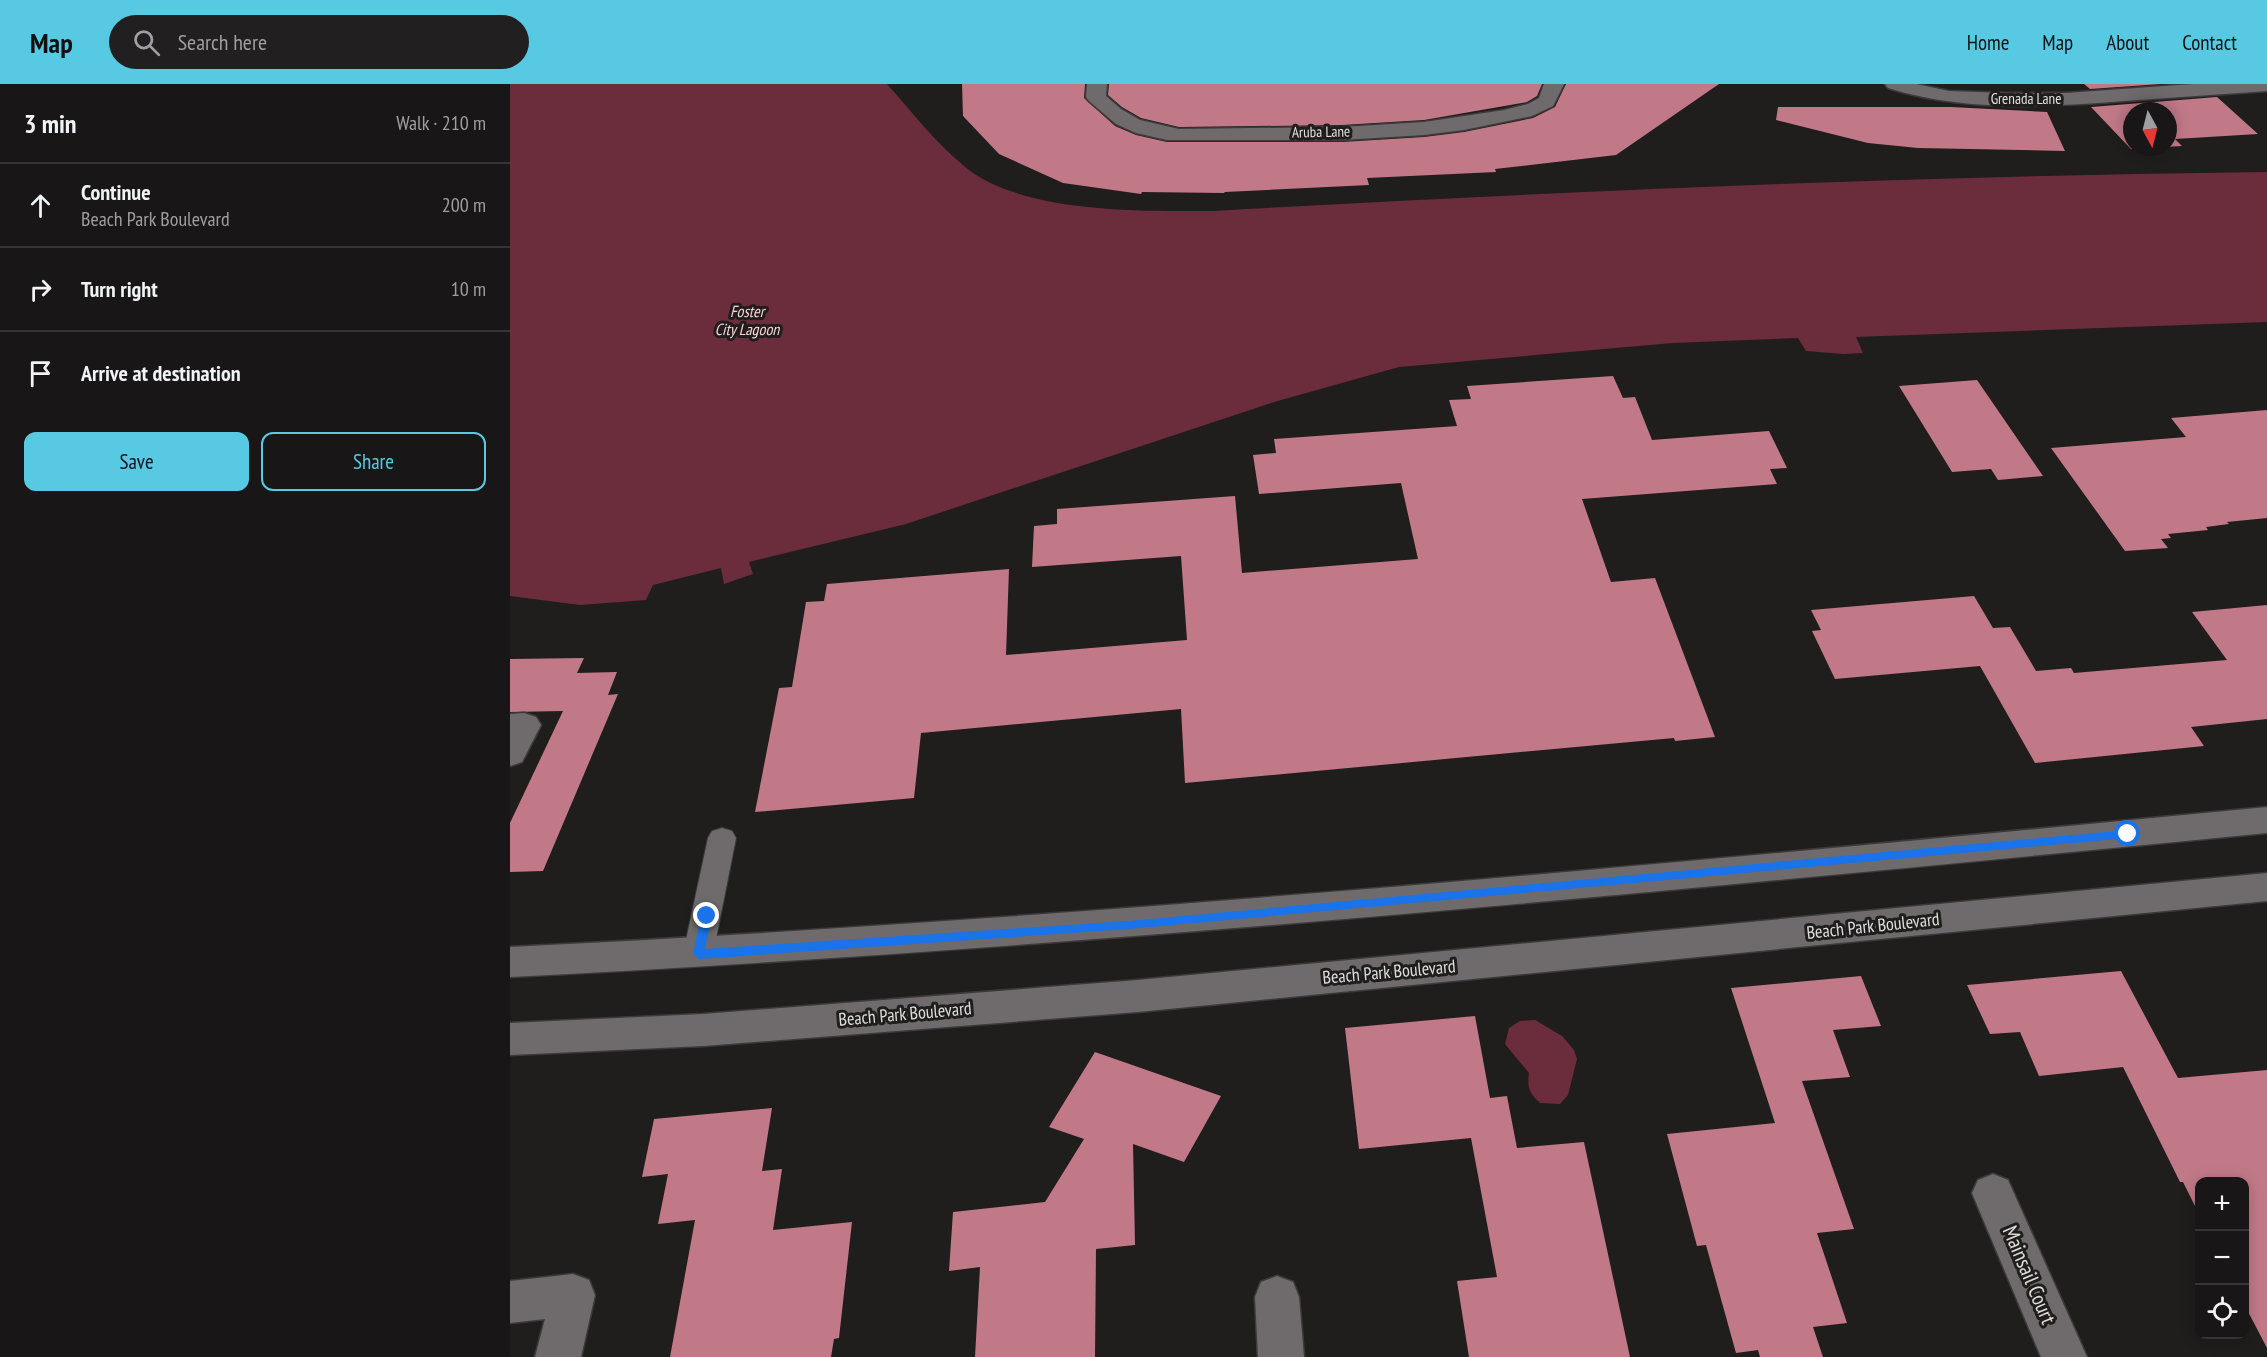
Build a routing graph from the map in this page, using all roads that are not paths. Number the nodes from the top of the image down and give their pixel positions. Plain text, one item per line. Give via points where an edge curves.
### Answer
1 (1097, 84) edge
2 (1554, 84) edge
3 (1895, 84) edge
4 (2267, 85) edge
5 (510, 726) edge
6 (510, 754) edge
7 (2267, 820) edge
8 (722, 838) dead end
9 (2267, 887) edge
10 (699, 954) junction
11 (510, 962) edge
12 (510, 1038) edge
13 (1994, 1193) dead end
14 (1277, 1297) dead end
15 (510, 1302) edge
16 (558, 1357) edge
17 (1281, 1357) edge
18 (2064, 1357) edge

1 - 2 main road, Aruba Lane via 1096,97 1125,122 1179,135 1392,131 1447,126 1543,105
3 - 4 main road, Grenada Lane via 1949,97 2006,99 2067,99
5 - 6 main road via 524,725
7 - 10 main road via 1128,925
8 - 10 lane
9 - 12 main road, Beach Park Boulevard via 1138,996 703,1030
10 - 11 main road
13 - 18 main road, Mainsail Court
14 - 17 main road
15 - 16 main road via 573,1295

